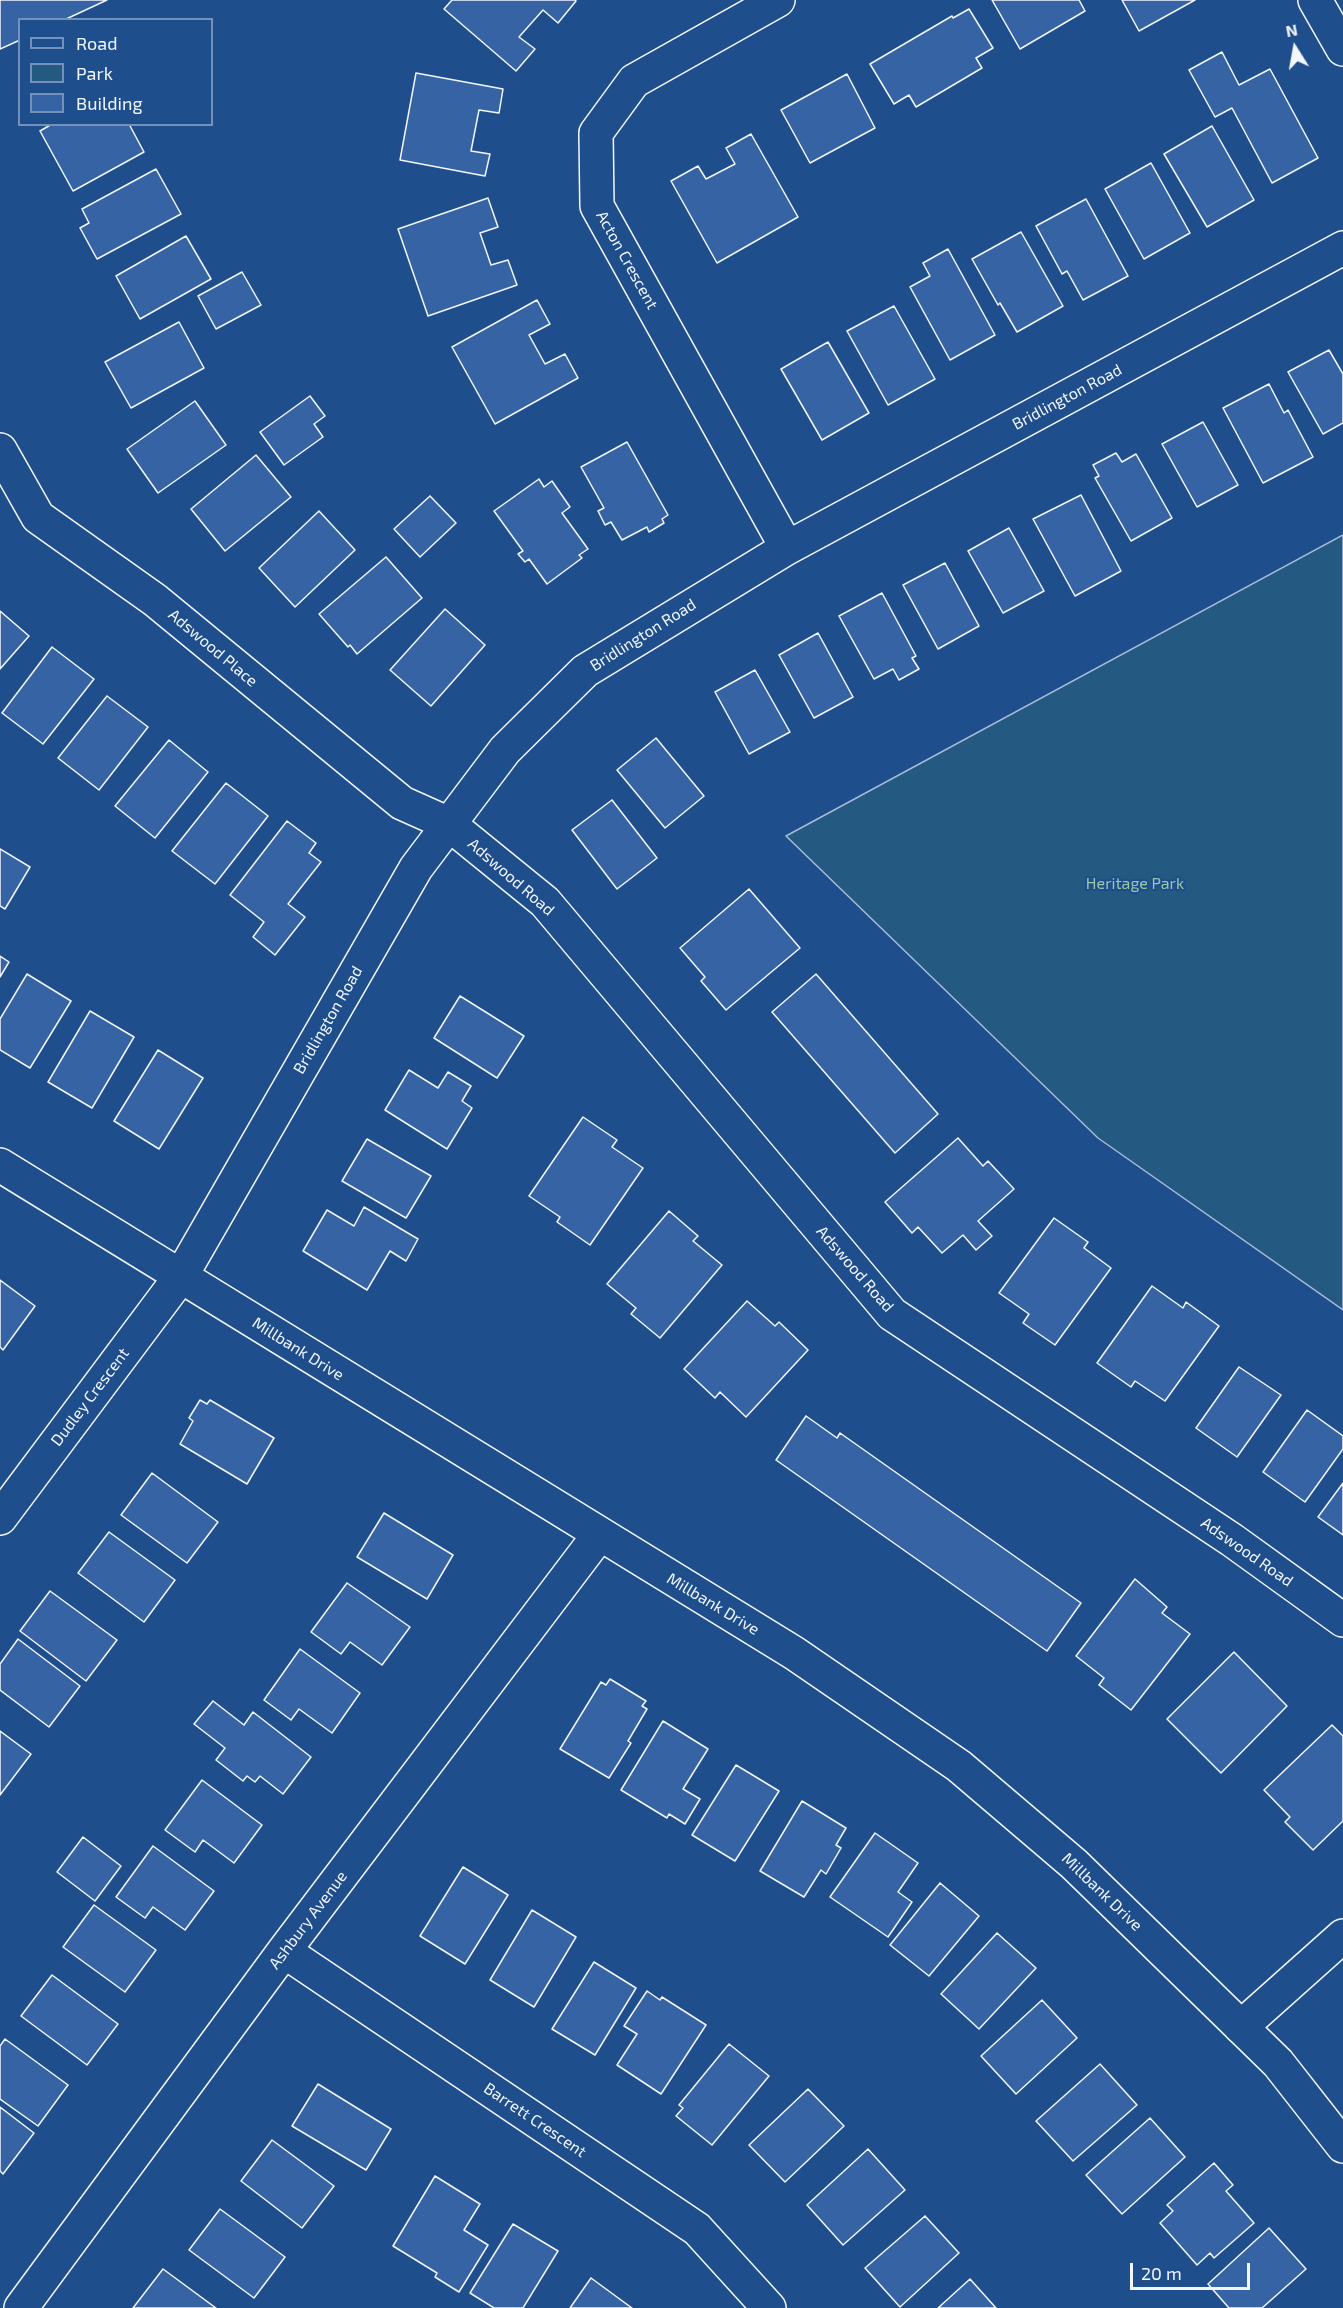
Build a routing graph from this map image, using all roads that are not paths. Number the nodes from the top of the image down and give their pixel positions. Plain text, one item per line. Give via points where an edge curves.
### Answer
1 (778, 0) edge
2 (1315, 0) edge
3 (1343, 50) edge
4 (1343, 248) edge
5 (0, 450) edge
6 (787, 548) junction
7 (449, 824) junction
8 (0, 1165) edge
9 (181, 1276) junction
10 (0, 1518) edge
11 (599, 1534) junction
12 (1343, 1620) edge
13 (1343, 1936) edge
14 (284, 1951) junction
15 (1241, 2027) junction
16 (1343, 2146) edge
17 (21, 2308) edge
18 (770, 2308) edge

1 - 6 street, Acton Crescent via 634,81 596,133 597,206
2 - 3 street
4 - 6 street, Bridlington Road
5 - 7 street, Adswood Place via 38,517 155,600 402,803
6 - 7 street, Bridlington Road via 585,671 505,750
7 - 9 street, Bridlington Road via 416,868
7 - 12 street, Adswood Road via 545,902 892,1314 1232,1540
8 - 9 street, Millbank Drive
9 - 10 street, Dudley Crescent
9 - 11 street, Millbank Drive
11 - 14 street, Ashbury Avenue
11 - 15 street, Millbank Drive via 794,1653 959,1766 1074,1863
13 - 15 street
14 - 17 street, Ashbury Avenue
14 - 18 street, Barrett Crescent via 697,2229
15 - 16 street, Millbank Drive via 1278,2063

